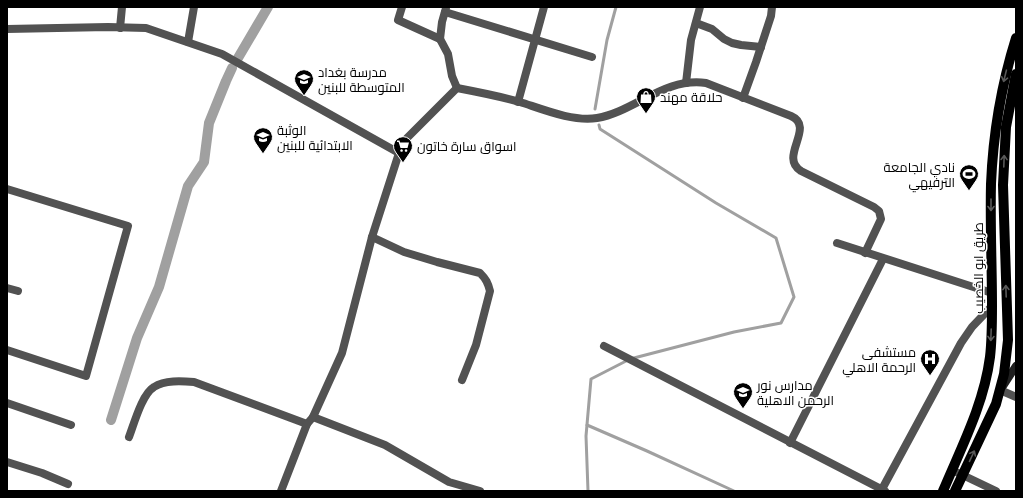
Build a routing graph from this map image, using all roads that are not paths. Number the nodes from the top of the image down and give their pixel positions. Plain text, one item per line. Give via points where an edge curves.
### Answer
1 (122, 7) edge
2 (194, 7) edge
3 (402, 7) edge
4 (544, 7) edge
5 (700, 7) edge
6 (772, 7) edge
7 (446, 10) edge
8 (696, 23) junction
9 (120, 28) junction
10 (7, 29) edge
11 (1016, 38) edge
12 (440, 39) junction
13 (535, 39) junction
14 (188, 42) junction
15 (761, 47) junction
16 (592, 57) dead end
17 (1016, 74) edge
18 (686, 83) junction
19 (457, 88) junction
20 (743, 98) junction
21 (518, 102) junction
22 (398, 153) junction
23 (991, 185) junction
24 (1003, 185) junction
25 (7, 189) edge
26 (372, 238) junction
27 (837, 243) dead end
28 (865, 253) junction
29 (883, 259) junction
30 (7, 288) edge
31 (18, 291) dead end
32 (992, 293) junction
33 (992, 306) junction
34 (604, 346) dead end
35 (7, 350) edge
36 (1016, 366) edge
37 (462, 380) dead end
38 (1000, 390) junction
39 (1016, 397) edge
40 (7, 404) edge
41 (313, 417) junction
42 (307, 424) junction
43 (71, 425) dead end
44 (129, 437) dead end
45 (790, 443) junction
46 (7, 462) edge
47 (952, 470) junction
48 (962, 476) junction
49 (68, 484) dead end
50 (281, 491) edge
51 (480, 491) edge
52 (882, 491) edge
53 (943, 491) edge
54 (955, 491) edge
55 (996, 491) edge

1 - 9 street
2 - 14 street
3 - 12 street via 398,20
4 - 13 street
5 - 8 street
6 - 15 street
7 - 12 street
7 - 13 street
8 - 15 street via 712,29 732,42
8 - 18 street via 691,40
9 - 10 street
9 - 14 street via 146,28
11 -> 23 main road, طريق ابو الخصيب via 1000,102
12 - 19 street via 448,54
13 - 16 street
13 - 21 street
14 - 22 street via 222,54
15 - 20 street
24 -> 17 main road, طريق ابو الخصيب via 1006,127
18 - 20 street via 706,83
18 - 21 street via 596,118 585,119 559,114
19 - 21 street
19 - 22 street via 407,138
20 - 28 street via 791,116 797,121 800,132 792,159 798,169 879,211 881,219
22 - 26 street
23 - 24 main road
23 -> 32 main road, طريق ابو الخصيب
38 -> 24 main road, طريق ابو الخصيب via 1008,340
25 - 35 street via 128,226 86,376
26 - 37 street via 404,252 480,273 485,278 490,291 476,345
26 - 41 street via 342,353
27 - 28 street
28 - 29 street
29 - 32 street
29 - 45 street
30 - 31 street
32 - 33 main road, طريق ابو الخصيب
33 -> 47 main road, طريق ابو الخصيب via 986,379 978,407
33 - 52 street via 961,343
34 - 45 street
36 - 38 street
38 - 39 street
48 -> 38 main road, طريق ابو الخصيب
40 - 43 street
41 - 42 street
41 - 51 street via 385,445 449,482
42 - 44 street via 194,382 182,381 154,387 147,394
42 - 50 street
45 - 52 street
46 - 49 street
47 - 48 street
47 - 53 main road, طريق ابو الخصيب
48 - 54 main road, طريق ابو الخصيب
48 - 55 street

